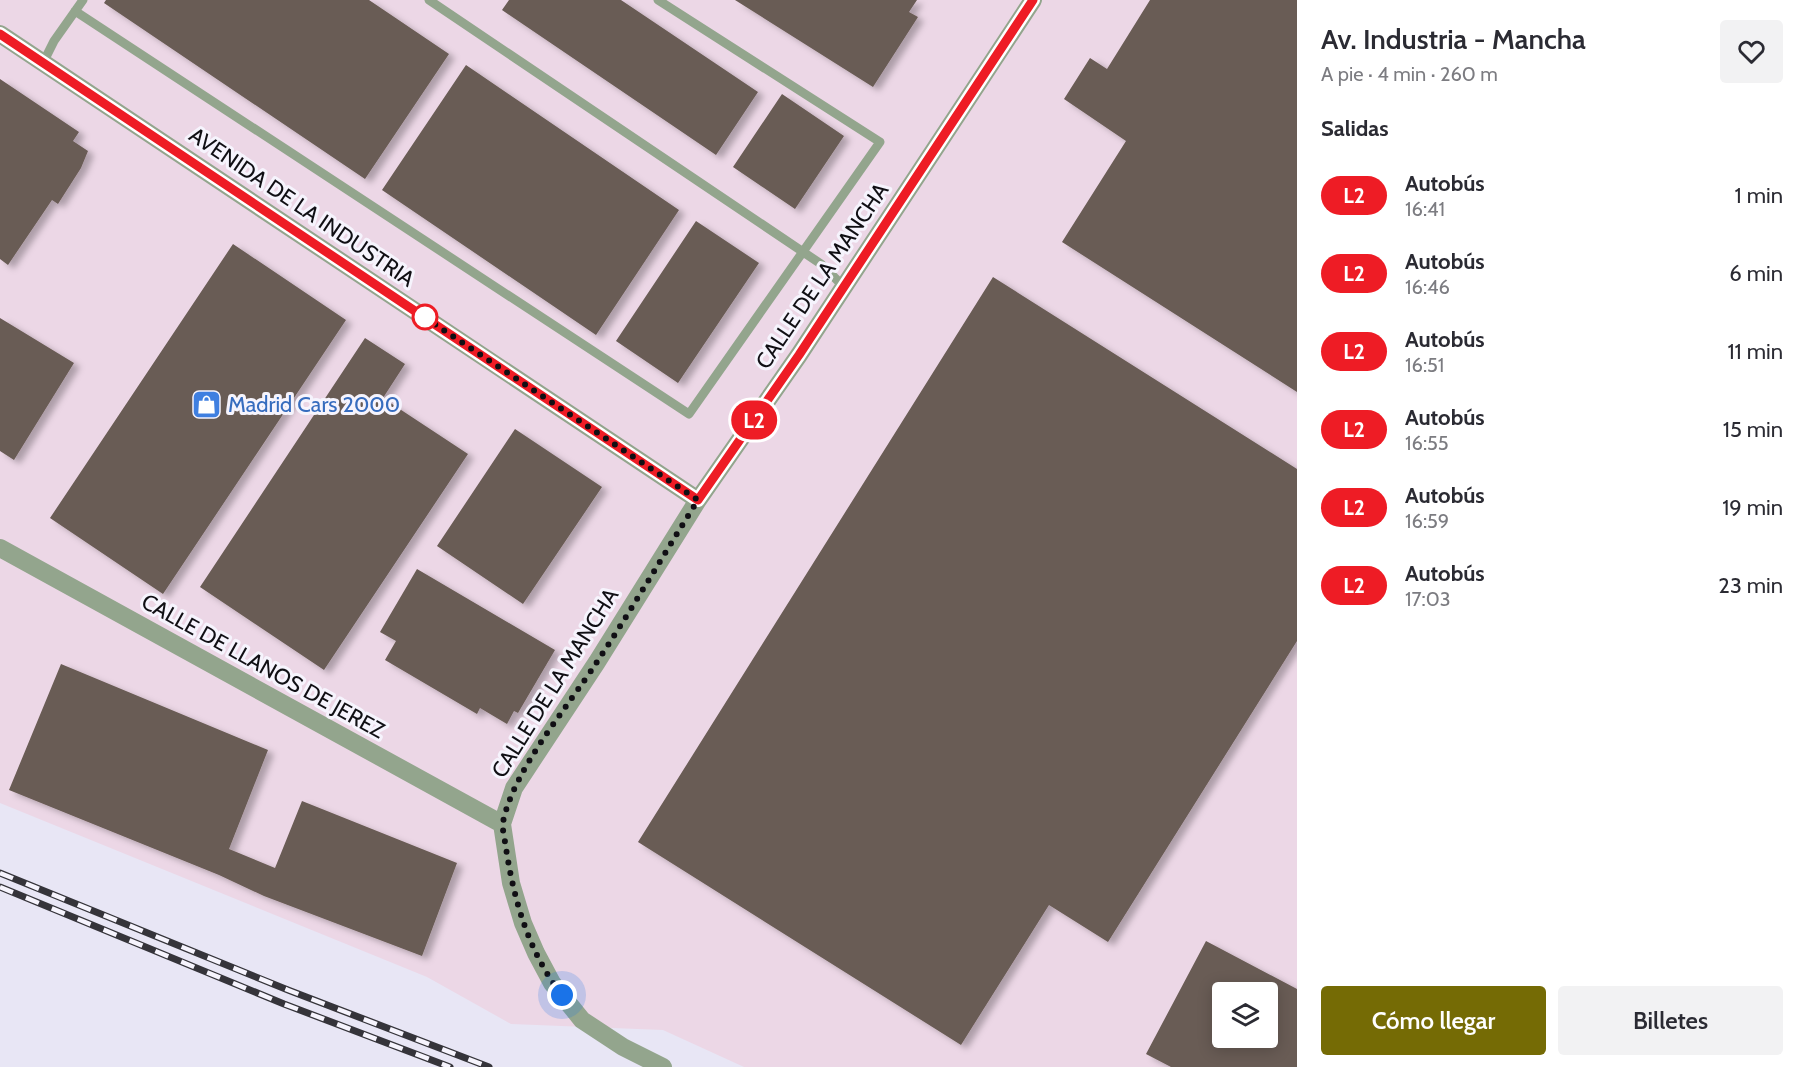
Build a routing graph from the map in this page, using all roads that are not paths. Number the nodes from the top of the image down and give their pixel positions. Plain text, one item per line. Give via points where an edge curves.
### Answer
1 (82, 0) edge
2 (429, 0) edge
3 (658, 0) edge
4 (1033, 0) edge
5 (75, 11) junction
6 (0, 34) edge
7 (43, 63) junction
8 (804, 252) junction
9 (844, 287) junction
10 (698, 500) junction
11 (0, 548) edge
12 (502, 824) junction
13 (663, 1067) edge

1 - 5 lane
2 - 8 lane
3 - 8 lane via 880,142
4 - 9 street, CALLE DE LA MANCHA
5 - 7 lane
5 - 8 lane via 689,414
6 - 7 street, AVENIDA DE LA INDUSTRIA
7 - 10 street, AVENIDA DE LA INDUSTRIA
8 - 9 lane
9 - 10 street, CALLE DE LA MANCHA
10 - 12 street, CALLE DE LA MANCHA via 514,788
11 - 12 street, CALLE DE LLANOS DE JEREZ
12 - 13 street via 511,883 536,953 552,983 582,1020

